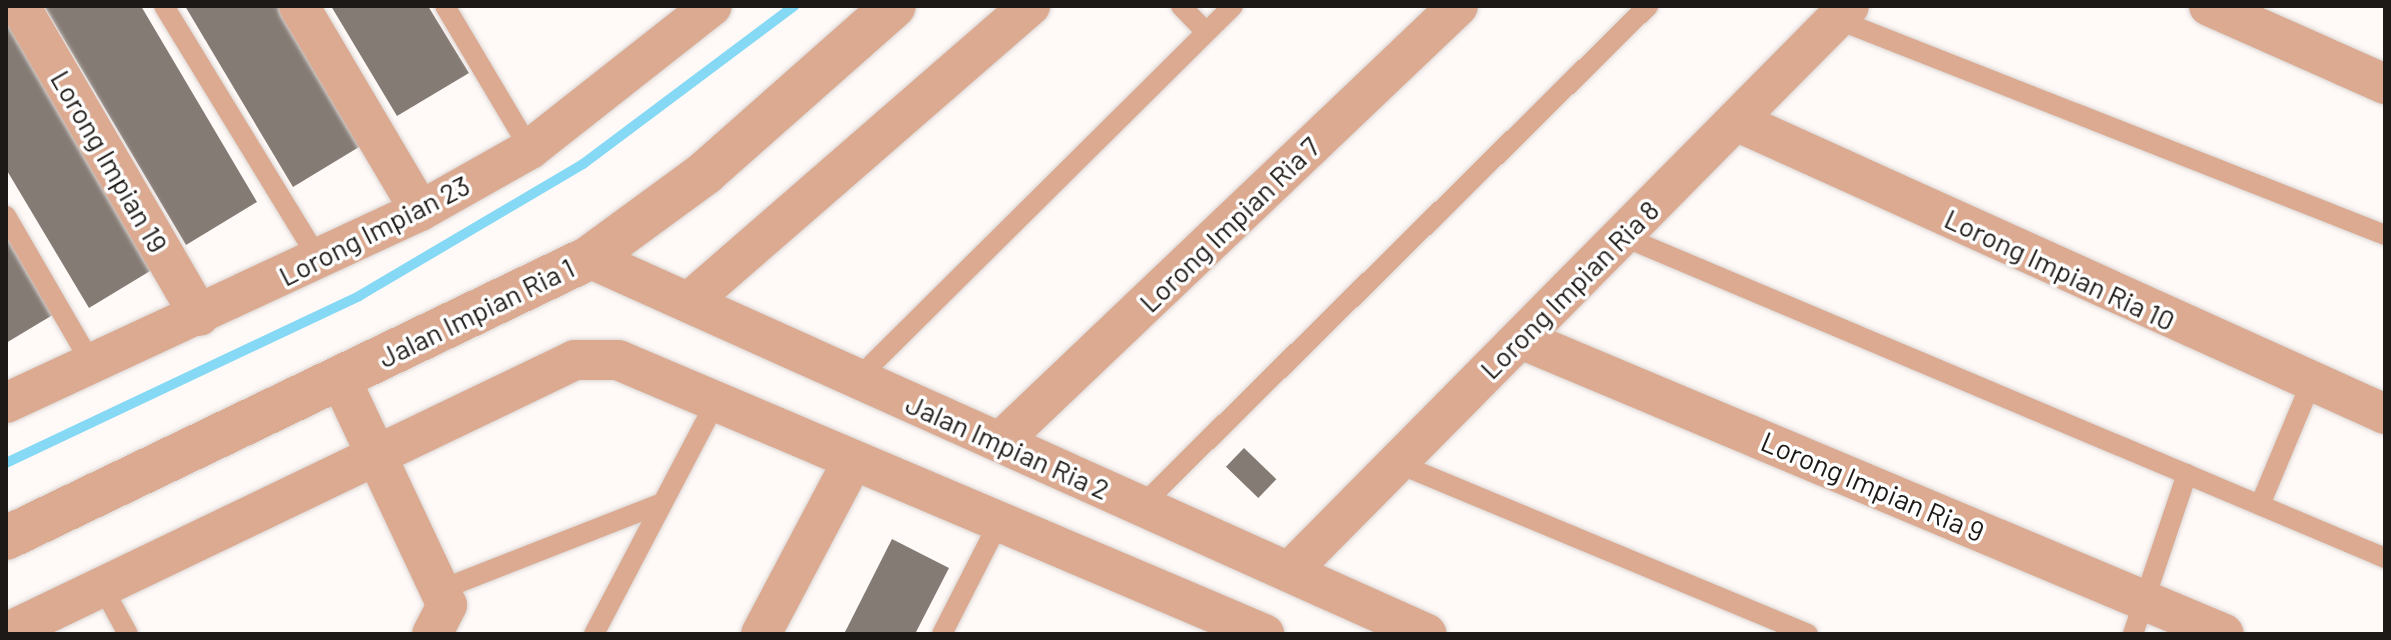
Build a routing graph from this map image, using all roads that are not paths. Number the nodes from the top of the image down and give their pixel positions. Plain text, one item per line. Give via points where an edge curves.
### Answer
1 (20, 6) edge
2 (164, 6) edge
3 (299, 6) edge
4 (445, 6) edge
5 (712, 6) edge
6 (894, 6) edge
7 (1030, 6) edge
8 (1181, 6) edge
9 (1233, 6) edge
10 (1458, 6) edge
11 (1648, 6) edge
12 (2209, 6) edge
13 (1843, 13) edge
14 (1206, 32) junction
15 (2385, 84) edge
16 (1736, 121) junction
17 (530, 149) junction
18 (420, 211) junction
19 (6, 216) edge
20 (2385, 235) edge
21 (1622, 236) junction
22 (589, 258) junction
23 (319, 260) junction
24 (689, 302) junction
25 (200, 316) junction
26 (1521, 339) junction
27 (93, 366) junction
28 (340, 378) junction
29 (858, 378) junction
30 (2311, 383) junction
31 (716, 402) junction
32 (6, 403) edge
33 (2385, 414) edge
34 (1000, 442) junction
35 (378, 457) junction
36 (853, 460) junction
37 (1397, 463) junction
38 (2187, 474) junction
39 (662, 503) junction
40 (1142, 505) junction
41 (2260, 505) junction
42 (999, 522) junction
43 (6, 538) edge
44 (2385, 558) edge
45 (1289, 572) junction
46 (103, 588) junction
47 (440, 590) junction
48 (2138, 617) edge
49 (6, 633) edge
50 (128, 634) edge
51 (432, 634) edge
52 (594, 634) edge
53 (761, 634) edge
54 (942, 634) edge
55 (1264, 634) edge
56 (1427, 634) edge
57 (1808, 634) edge
58 (2224, 634) edge

1 - 25 street, Lorong Impian 19
2 - 23 lane
3 - 18 street
4 - 17 lane
5 - 17 street, Lorong Impian 23
6 - 22 street, Jalan Impian Ria 1 via 705,173
7 - 24 street
8 - 14 lane
9 - 14 lane
10 - 34 street, Lorong Impian Ria 7
11 - 40 lane
12 - 15 street
13 - 16 street, Lorong Impian Ria 8
13 - 20 lane
14 - 29 lane
16 - 21 street, Lorong Impian Ria 8
16 - 30 street, Lorong Impian Ria 10
17 - 18 street, Lorong Impian 23
18 - 23 street, Lorong Impian 23
19 - 27 lane
21 - 26 street, Lorong Impian Ria 8
21 - 38 lane
22 - 24 street, Jalan Impian Ria 2
22 - 28 street, Jalan Impian Ria 1
23 - 25 street, Lorong Impian 23
24 - 29 street, Jalan Impian Ria 2
25 - 27 street, Lorong Impian 23
26 - 37 street, Lorong Impian Ria 8
26 - 48 street, Lorong Impian Ria 9
27 - 32 street, Lorong Impian 23
28 - 35 street
28 - 43 street, Jalan Impian Ria 1
29 - 34 street, Jalan Impian Ria 2
30 - 33 street, Lorong Impian Ria 10
30 - 41 lane
31 - 35 street via 618,360 575,360
31 - 36 street
31 - 39 lane
34 - 40 street, Jalan Impian Ria 2
35 - 46 street
35 - 47 street
36 - 42 street
36 - 53 street
37 - 45 street, Lorong Impian Ria 8
37 - 57 lane
38 - 41 lane
38 - 48 lane
39 - 47 lane
39 - 52 lane
40 - 45 street, Jalan Impian Ria 2
41 - 44 lane
42 - 54 lane
42 - 55 street
45 - 56 street, Jalan Impian Ria 2
46 - 49 street
46 - 50 lane
47 - 51 street via 447,605
48 - 58 street, Lorong Impian Ria 9

